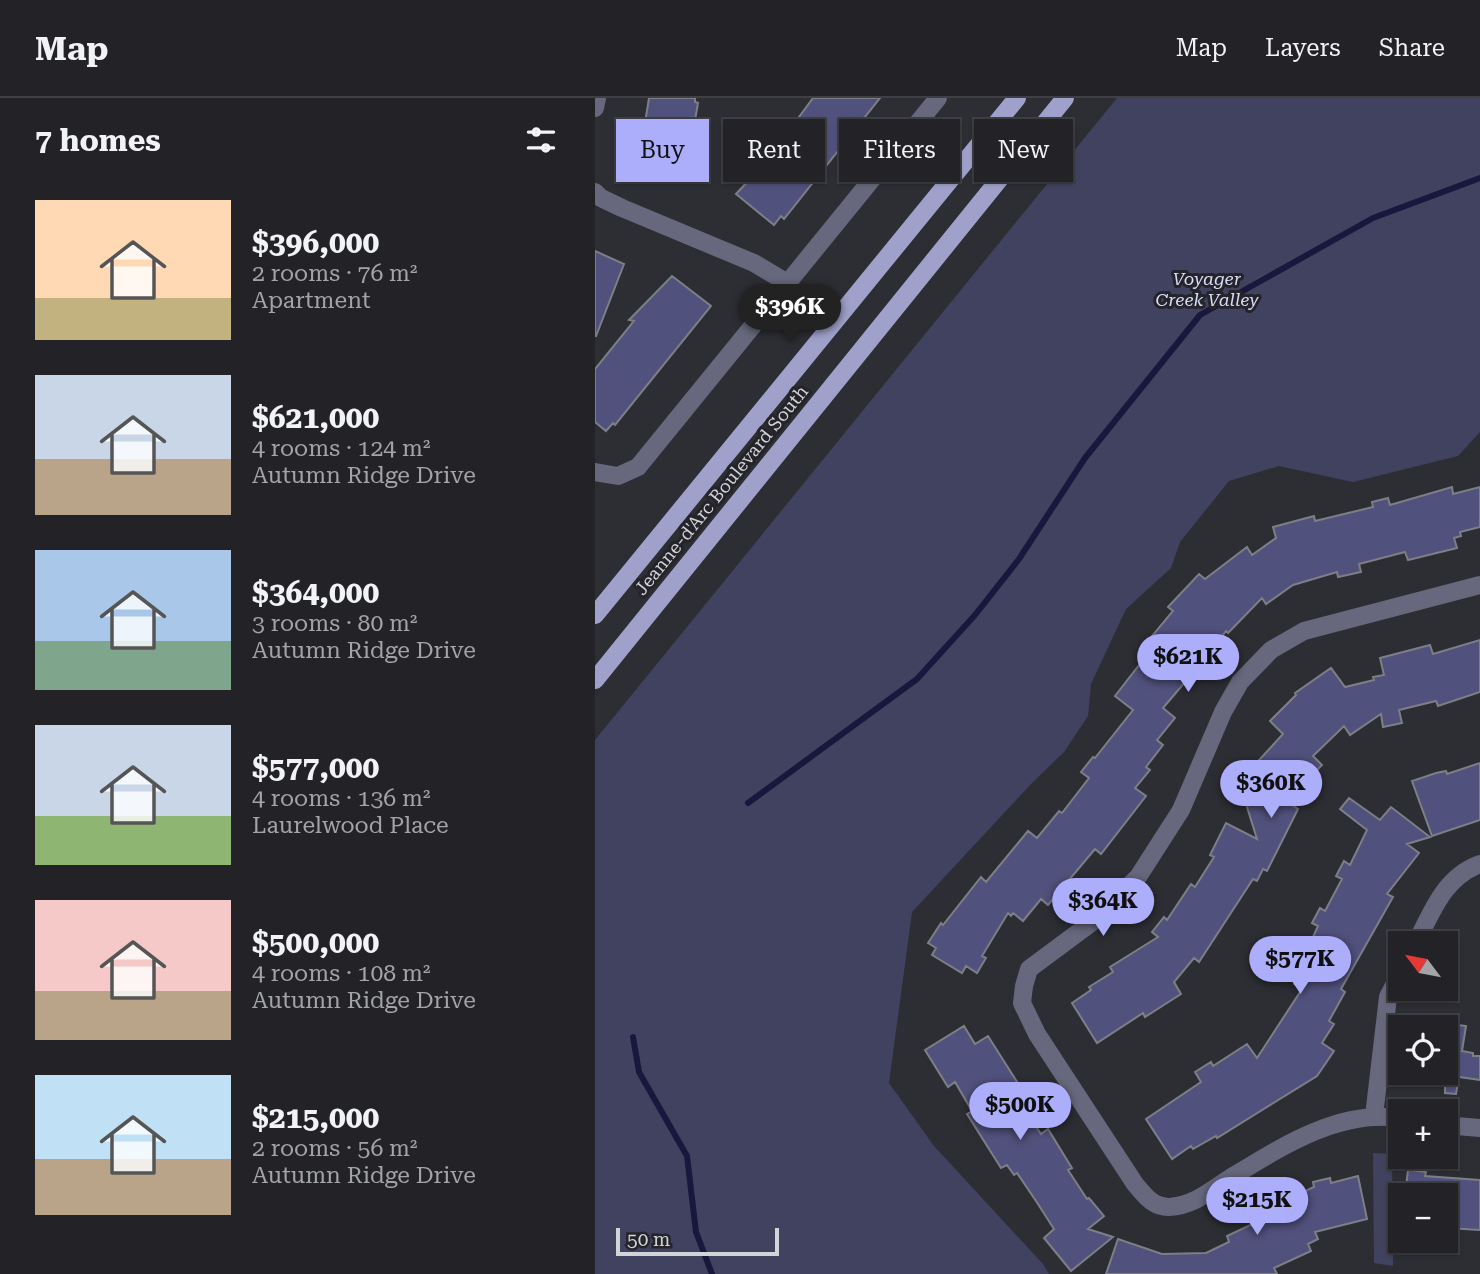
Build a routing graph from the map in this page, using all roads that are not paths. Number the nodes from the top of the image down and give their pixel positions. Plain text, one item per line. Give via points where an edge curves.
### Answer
1 (597, 98) edge
2 (938, 98) edge
3 (1017, 98) edge
4 (1065, 98) edge
5 (595, 107) edge
6 (595, 192) edge
7 (789, 284) junction
8 (595, 472) edge
9 (1480, 585) edge
10 (595, 615) edge
11 (595, 680) edge
12 (1480, 864) edge
13 (1423, 931) edge
14 (1388, 997) edge
15 (1374, 1115) junction
16 (1388, 1117) edge
17 (1458, 1126) edge
18 (1480, 1128) edge

1 - 5 street
2 - 7 street
3 - 10 main road, Jeanne-d'Arc Boulevard South
4 - 11 main road, Jeanne-d'Arc Boulevard South
6 - 7 street via 622,208 754,263
7 - 8 street via 638,467 618,476
9 - 15 street via 1304,631 1271,650 1234,692 1181,810 1138,877 1091,923 1029,969 1024,986 1022,1003 1037,1034 1149,1201 1167,1207 1191,1203 1294,1140
12 - 13 street via 1449,884
14 - 15 street
15 - 16 street
17 - 18 street

